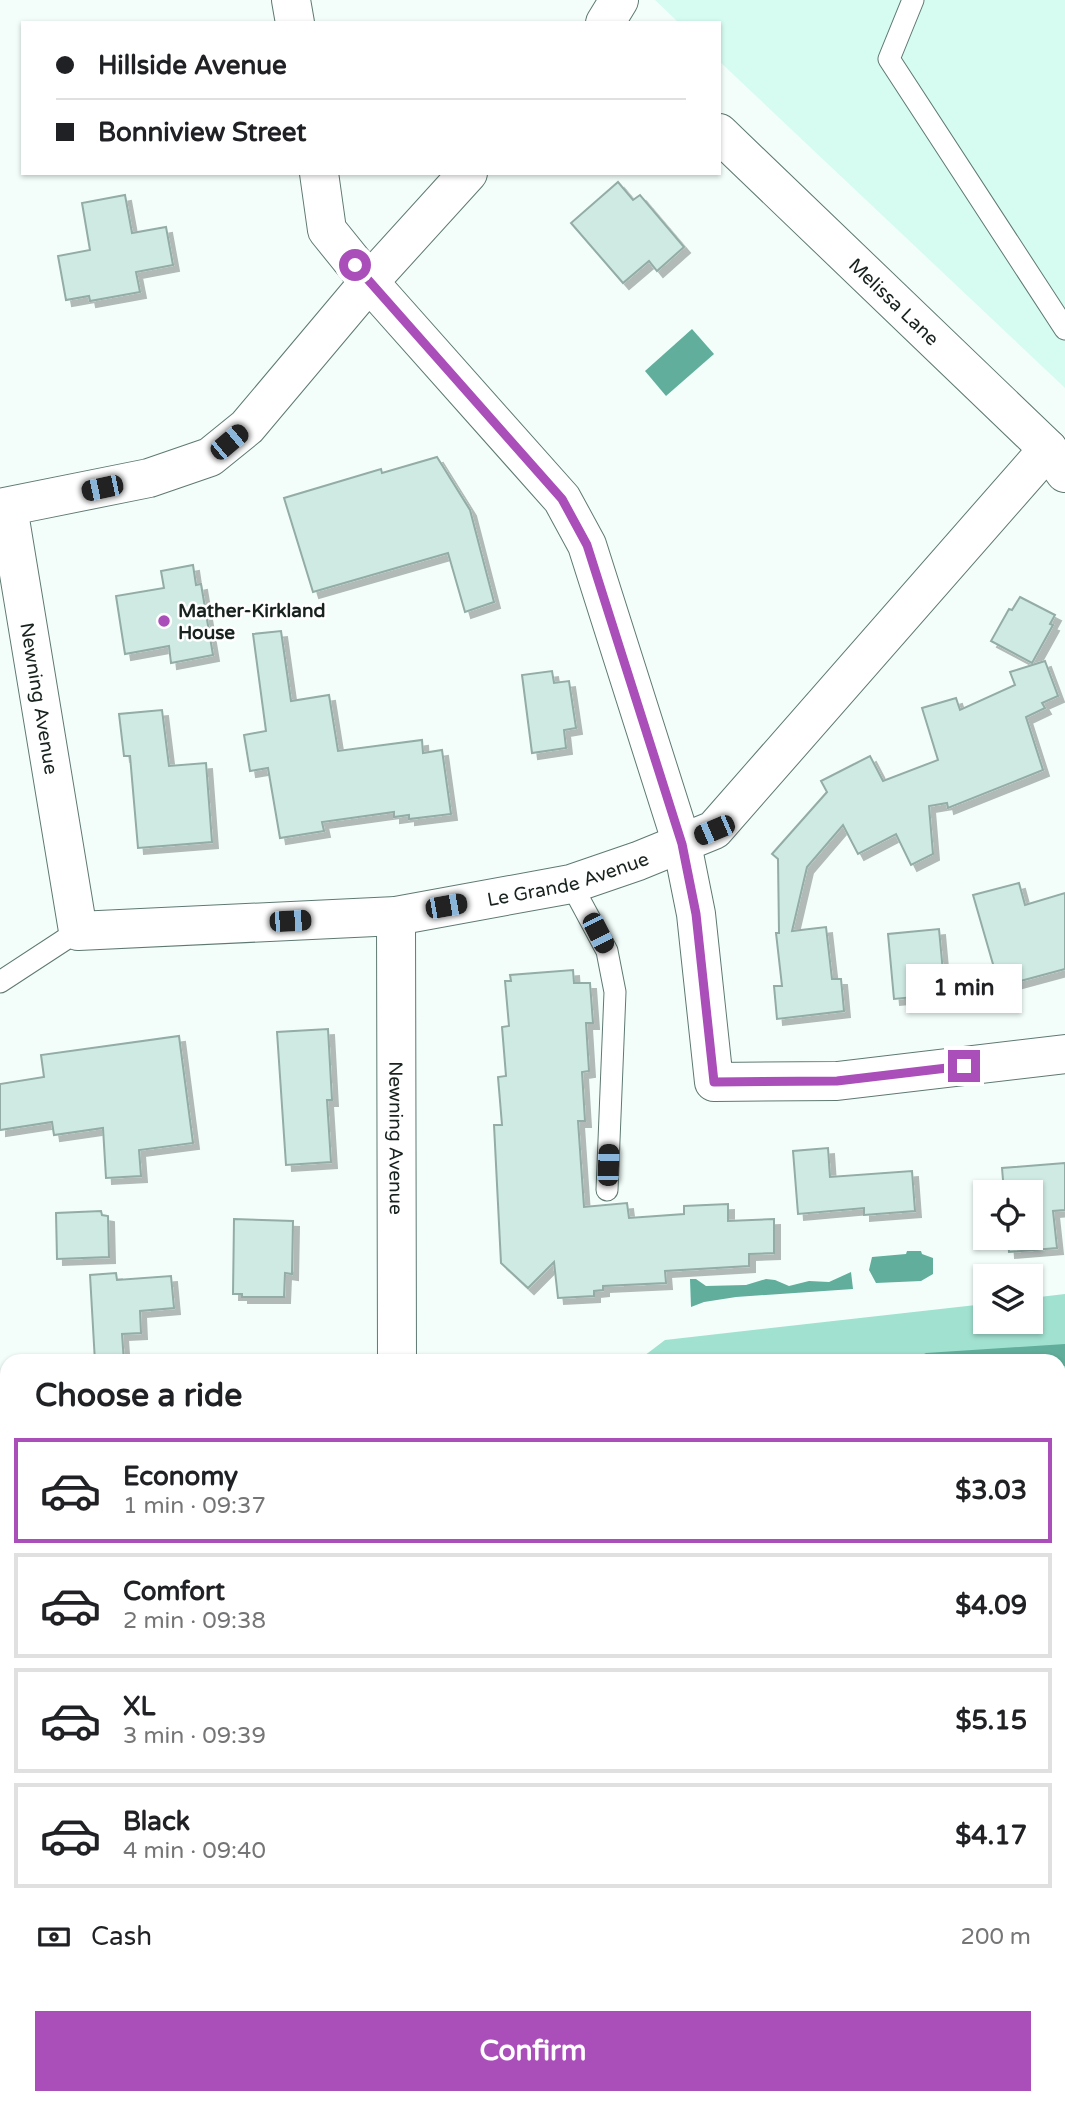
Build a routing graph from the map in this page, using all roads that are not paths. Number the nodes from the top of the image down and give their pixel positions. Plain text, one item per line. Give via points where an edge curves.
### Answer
1 (291, 0) edge
2 (619, 0) edge
3 (913, 0) edge
4 (295, 21) edge
5 (606, 21) edge
6 (721, 135) edge
7 (318, 175) edge
8 (466, 175) edge
9 (369, 282) junction
10 (1065, 329) edge
11 (1057, 461) edge
12 (4, 507) edge
13 (682, 844) junction
14 (571, 884) junction
15 (396, 916) junction
16 (78, 931) junction
17 (0, 982) edge
18 (1065, 1054) edge
19 (607, 1190) dead end
20 (397, 1354) edge

1 - 4 street
2 - 5 street
3 - 10 lane via 889,59
6 - 11 street, Melissa Lane
7 - 9 street via 327,230
8 - 9 street
9 - 12 street via 247,427 210,457 149,478
9 - 13 street via 562,499 587,545
11 - 13 street, Le Grande Avenue via 714,830
12 - 16 street, Newning Avenue
13 - 14 street, Le Grande Avenue
13 - 18 street via 696,914 714,1082 837,1081
14 - 15 street, Le Grande Avenue
14 - 19 lane via 607,951 615,992
15 - 16 street, Le Grande Avenue
15 - 20 street, Newning Avenue
16 - 17 lane

